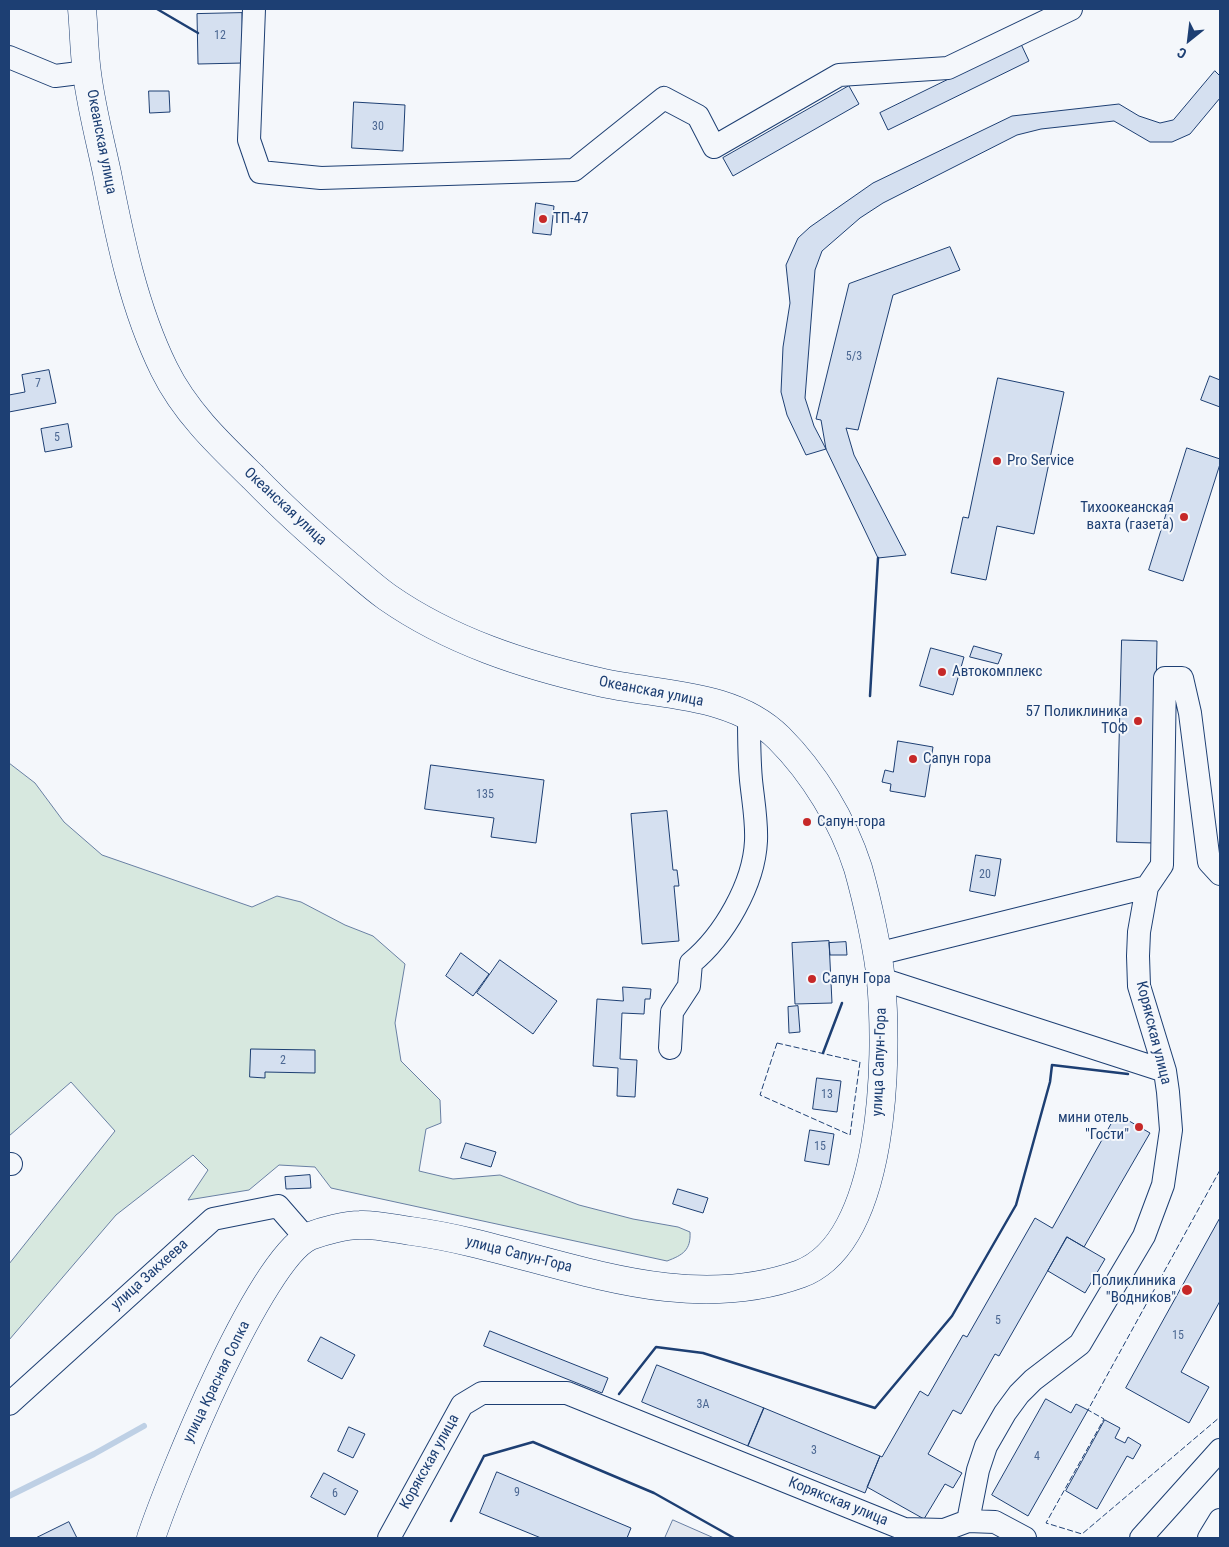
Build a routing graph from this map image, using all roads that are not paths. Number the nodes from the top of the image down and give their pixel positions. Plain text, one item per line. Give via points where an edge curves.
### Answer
1 (82, 9) edge
2 (254, 9) edge
3 (1071, 9) edge
4 (9, 57) edge
5 (87, 72) junction
6 (749, 715) junction
7 (777, 736) joint
8 (1220, 874) edge
9 (1147, 887) junction
10 (879, 966) junction
11 (670, 1048) dead end
12 (1164, 1071) junction
13 (305, 1237) junction
14 (9, 1404) edge
15 (1220, 1450) edge
16 (1220, 1520) edge
17 (968, 1521) junction
18 (147, 1535) edge
19 (389, 1538) edge
20 (1025, 1538) edge
21 (1141, 1538) edge
22 (1209, 1538) edge

1 - 5 main road, Океанская улица
2 - 3 street via 249,140 260,172 321,178 574,170 664,98 698,116 714,147 839,75 948,68
4 - 5 street via 55,76
5 - 6 main road, Океанская улица via 115,217 139,306 166,373 201,426 299,523 386,597 450,634 515,660 605,684 688,697
6 - 7 main road, Океанская улица
6 - 11 street via 756,835 753,864 723,926 690,963 689,986 672,1012
7 - 10 main road, улица Сапун-Гора via 817,782 848,843 858,868
8 - 9 street, Корякская улица via 1209,862 1190,713 1182,678 1165,678 1162,865
9 - 10 street
9 - 12 street, Корякская улица via 1139,932 1139,986
10 - 12 street
10 - 13 main road, улица Сапун-Гора via 883,1025 882,1106 866,1190 852,1221 834,1248 803,1273 719,1291 677,1290 440,1235 359,1224
12 - 17 street, Корякская улица via 1171,1130 1163,1185 1144,1236 1080,1344 1033,1380 1005,1413 986,1446
13 - 14 street, улица Закхеева via 278,1206 213,1219
13 - 18 main road, улица Красная Сопка via 277,1267 255,1303 189,1437
15 - 21 street
16 - 22 street
17 - 19 street, Корякская улица via 944,1530 904,1528 567,1393 482,1393 462,1405
17 - 20 street via 995,1522

